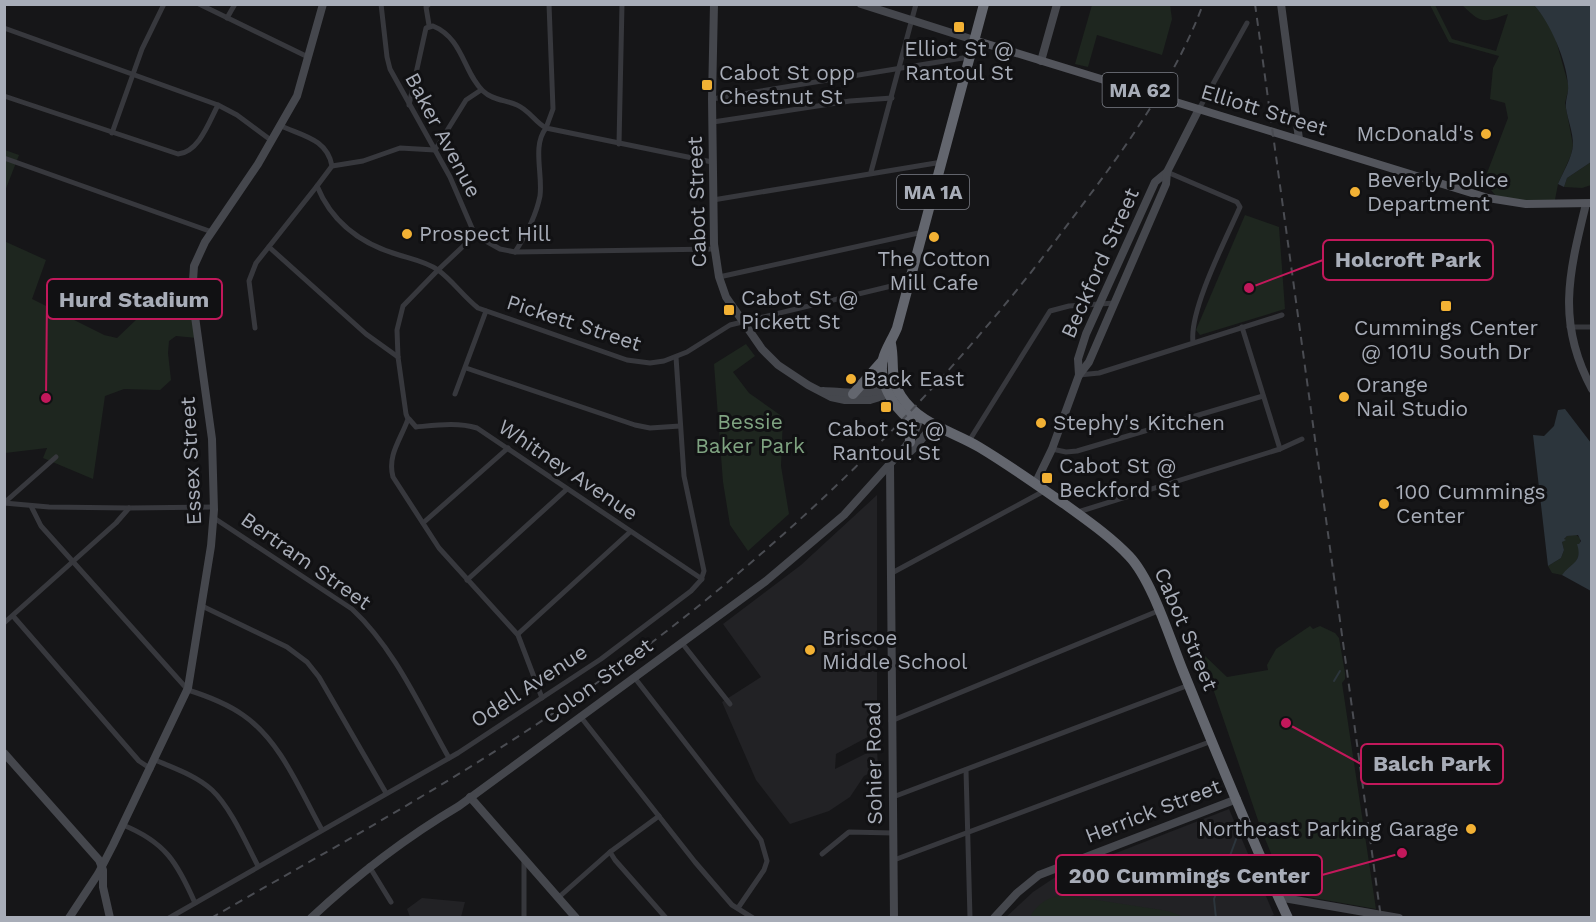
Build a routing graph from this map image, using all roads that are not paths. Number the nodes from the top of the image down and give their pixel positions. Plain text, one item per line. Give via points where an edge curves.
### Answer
1 (164, 4) edge
2 (199, 4) edge
3 (235, 4) edge
4 (323, 4) edge
5 (381, 4) edge
6 (429, 4) edge
7 (549, 4) edge
8 (622, 4) edge
9 (714, 4) edge
10 (916, 4) edge
11 (984, 4) edge
12 (1057, 4) edge
13 (1281, 4) edge
14 (866, 5) edge
15 (227, 18) junction
16 (913, 21) junction
17 (1247, 23) dead end
18 (429, 26) junction
19 (4, 28) edge
20 (974, 40) junction
21 (308, 57) junction
22 (969, 57) junction
23 (1041, 61) junction
24 (900, 67) junction
25 (133, 75) junction
26 (481, 90) junction
27 (4, 96) edge
28 (892, 98) junction
29 (712, 99) junction
30 (218, 105) junction
31 (409, 105) junction
32 (1199, 109) junction
33 (713, 122) junction
34 (281, 126) junction
35 (546, 128) junction
36 (112, 133) junction
37 (1299, 139) junction
38 (272, 141) junction
39 (619, 144) junction
40 (435, 150) junction
41 (4, 158) edge
42 (712, 162) junction
43 (942, 162) junction
44 (332, 166) junction
45 (871, 172) junction
46 (1167, 172) junction
47 (317, 186) junction
48 (713, 200) junction
49 (1589, 203) edge
50 (212, 232) junction
51 (923, 232) junction
52 (475, 235) junction
53 (269, 247) junction
54 (715, 249) junction
55 (515, 252) junction
56 (438, 270) junction
57 (719, 277) junction
58 (908, 282) junction
59 (1115, 303) junction
60 (1098, 304) junction
61 (486, 311) junction
62 (1282, 315) dead end
63 (743, 322) junction
64 (1242, 327) junction
65 (1569, 327) junction
66 (1592, 327) edge
67 (255, 328) dead end
68 (1193, 342) junction
69 (891, 344) junction
70 (398, 357) junction
71 (676, 357) junction
72 (883, 360) junction
73 (466, 368) junction
74 (1079, 375) junction
75 (1592, 389) edge
76 (892, 390) junction
77 (821, 391) junction
78 (455, 394) dead end
79 (853, 394) junction
80 (1263, 396) junction
81 (914, 418) junction
82 (408, 419) junction
83 (934, 424) junction
84 (680, 426) junction
85 (1302, 439) dead end
86 (969, 441) junction
87 (910, 442) joint
88 (508, 448) junction
89 (1052, 449) junction
90 (1280, 450) junction
91 (56, 457) dead end
92 (892, 462) junction
93 (1036, 482) junction
94 (567, 489) junction
95 (1046, 491) junction
96 (4, 503) edge
97 (32, 506) junction
98 (214, 507) junction
99 (129, 508) junction
100 (1077, 513) junction
101 (214, 518) junction
102 (423, 523) junction
103 (630, 532) junction
104 (73, 562) junction
105 (890, 574) junction
106 (702, 579) junction
107 (467, 580) junction
108 (202, 606) junction
109 (1158, 610) junction
110 (13, 616) junction
111 (4, 623) edge
112 (518, 634) junction
113 (682, 643) junction
114 (634, 677) junction
115 (1189, 685) junction
116 (188, 690) junction
117 (542, 698) junction
118 (730, 704) dead end
119 (580, 716) junction
120 (891, 721) junction
121 (1212, 741) junction
122 (4, 753) edge
123 (449, 758) junction
124 (155, 760) junction
125 (151, 769) junction
126 (966, 770) junction
127 (386, 793) junction
128 (470, 797) junction
129 (893, 797) junction
130 (1237, 799) junction
131 (659, 816) junction
132 (123, 825) junction
133 (322, 830) junction
134 (893, 833) junction
135 (968, 833) junction
136 (610, 852) junction
137 (822, 854) dead end
138 (524, 858) junction
139 (894, 860) junction
140 (258, 866) junction
141 (369, 866) junction
142 (102, 867) junction
143 (558, 897) junction
144 (1278, 897) junction
145 (391, 902) dead end
146 (195, 903) junction
147 (738, 908) junction
148 (69, 918) edge
149 (110, 918) edge
150 (169, 918) edge
151 (311, 918) edge
152 (524, 918) edge
153 (576, 918) edge
154 (666, 918) edge
155 (753, 918) edge
156 (894, 918) edge
157 (970, 918) edge
158 (994, 918) edge
159 (1288, 918) edge
160 (1399, 918) edge

1 - 25 street
2 - 15 street
3 - 15 street
4 - 21 main road, Essex Street
5 - 31 street, Baker Avenue via 390,69
6 - 18 street
7 - 35 street via 553,109
8 - 39 street
9 - 29 main road, Cabot Street
10 - 16 street
11 - 20 highway, MA 1A
12 - 23 main road
13 - 37 main road
14 - 16 main road, Elliott Street / MA 62
15 - 21 street
16 - 20 main road, Elliott Street / MA 62
16 - 24 street
17 - 32 street
18 - 26 street via 446,33
18 - 31 street
19 - 25 street
20 - 22 highway, MA 1A
20 - 23 main road, Elliott Street / MA 62
21 - 34 main road, Essex Street via 297,96
22 - 24 street
22 - 43 highway, MA 1A
23 - 32 main road, Elliott Street / MA 62
24 - 28 street
24 - 29 street
25 - 30 street
25 - 36 street
26 - 35 street via 525,110
26 - 40 street via 466,100
27 - 36 street
28 - 33 street
28 - 45 street
29 - 33 main road, Cabot Street
30 - 36 street via 195,147 186,153 166,151
30 - 38 street
31 - 40 street, Baker Avenue
32 - 37 main road, Elliott Street / MA 62
32 - 46 main road, Beckford Street
33 - 42 main road, Cabot Street
34 - 38 main road, Essex Street
34 - 44 street via 318,142 330,154
35 - 39 street
35 - 55 street via 539,142 541,185 537,208
37 - 49 main road, Elliott Street / MA 62 via 1499,200 1541,205
38 - 50 main road, Essex Street
39 - 42 street
40 - 44 street via 400,148 363,161
40 - 52 street, Baker Avenue
41 - 50 street
42 - 48 main road, Cabot Street
43 - 45 street
43 - 51 highway, MA 1A
44 - 47 street
45 - 48 street
46 - 59 main road, Beckford Street via 1166,184
46 - 60 main road, Beckford Street via 1155,182
46 - 68 street via 1237,202 1240,207 1199,303
47 - 53 street
47 - 56 street via 326,206 357,236
48 - 54 main road, Cabot Street
49 - 65 main road via 1571,272
50 - 98 main road, Essex Street via 194,266 192,295 212,439
51 - 57 street
51 - 58 highway, MA 1A
52 - 55 street via 500,249
52 - 56 street
53 - 67 street via 250,275
53 - 70 street via 366,334
54 - 55 street
54 - 57 main road, Cabot Street
56 - 61 street, Pickett Street via 468,300
56 - 70 street via 403,306
57 - 63 main road, Cabot Street via 726,297
58 - 63 street, Pickett Street
58 - 69 highway, MA 1A
59 - 60 street
59 - 74 main road, Beckford Street via 1089,362
60 - 74 main road, Beckford Street via 1078,359
60 - 86 street via 1050,310
61 - 71 street, Pickett Street via 627,360 651,363
61 - 73 street
62 - 64 street
63 - 71 street, Pickett Street via 730,325
63 - 77 main road, Cabot Street via 778,365
64 - 68 street
64 - 80 street
65 - 66 street
65 - 75 main road via 1576,357
68 - 74 street via 1099,373
69 - 72 highway, MA 1A
69 - 76 highway, MA 1A
70 - 82 street
71 - 84 street
72 - 76 highway
72 - 79 highway
73 - 78 street
73 - 84 street via 634,425
74 - 89 main road, Beckford Street
76 - 77 main road, Cabot Street via 870,400 831,397
76 - 79 main road, Cabot Street
76 - 81 highway, Cabot Street
77 - 79 main road, Cabot Street
80 - 89 street via 1077,451
80 - 90 street
81 - 83 highway, Cabot Street
81 - 87 highway
82 - 88 street, Whitney Avenue via 416,427 468,425
82 - 102 street via 391,467 393,477
83 - 86 highway, Cabot Street
83 - 92 main road, Colon Street via 901,459
84 - 106 street via 687,497 704,572
85 - 90 street
86 - 93 highway, Cabot Street
87 - 92 main road, Colon Street
88 - 94 street, Whitney Avenue
88 - 102 street
89 - 93 main road, Beckford Street
90 - 100 street
91 - 96 street
92 - 105 main road, Sohier Road
92 - 113 main road, Colon Street via 821,536
93 - 95 highway, Cabot Street
94 - 103 street, Whitney Avenue
94 - 107 street
95 - 100 highway, Cabot Street
95 - 105 street
96 - 97 street
97 - 99 street
97 - 104 street via 41,526
98 - 99 street
98 - 101 main road, Essex Street
99 - 104 street
100 - 109 highway, Cabot Street via 1134,562
101 - 108 main road, Essex Street
101 - 123 street, Bertram Street via 364,620 382,640
102 - 107 street
103 - 106 street, Whitney Avenue
103 - 112 street
104 - 110 street
104 - 116 street
105 - 120 main road, Sohier Road
106 - 117 street, Odell Avenue via 601,659
107 - 112 street
108 - 116 main road, Essex Street
108 - 127 street via 287,647 307,662
109 - 115 highway, Cabot Street
109 - 120 street
110 - 111 street
110 - 125 street via 139,761
112 - 117 street
113 - 114 main road, Colon Street
113 - 118 street
114 - 119 main road, Colon Street
114 - 147 street via 761,840 767,861
115 - 121 highway, Cabot Street
115 - 126 street
116 - 124 main road, Essex Street
116 - 133 street via 244,715 266,736
117 - 123 street, Odell Avenue
119 - 128 main road, Colon Street
119 - 131 street
120 - 129 main road, Sohier Road
121 - 130 highway, Cabot Street
121 - 135 street
122 - 142 main road via 92,849
123 - 127 street, Odell Avenue
124 - 125 main road, Essex Street
124 - 140 street via 212,790
125 - 132 main road, Essex Street
126 - 129 street
126 - 135 street
127 - 133 street, Odell Avenue
128 - 138 main road
128 - 141 main road, Colon Street
129 - 134 main road, Sohier Road
130 - 144 highway, Cabot Street
130 - 158 main road, Herrick Street via 1039,875
131 - 136 street
131 - 147 street
132 - 142 main road, Essex Street
132 - 146 street via 143,833 167,852
133 - 140 street, Odell Avenue
134 - 137 street via 849,832
134 - 139 main road, Sohier Road
135 - 139 street
135 - 157 street
136 - 143 street
136 - 154 street
138 - 143 main road
138 - 152 street
139 - 156 main road, Sohier Road
140 - 146 street, Odell Avenue
141 - 145 street
141 - 151 main road, Colon Street
142 - 148 main road, Essex Street
142 - 149 main road
143 - 153 main road
144 - 159 highway, Cabot Street
144 - 160 main road
146 - 150 street, Odell Avenue
147 - 155 street

